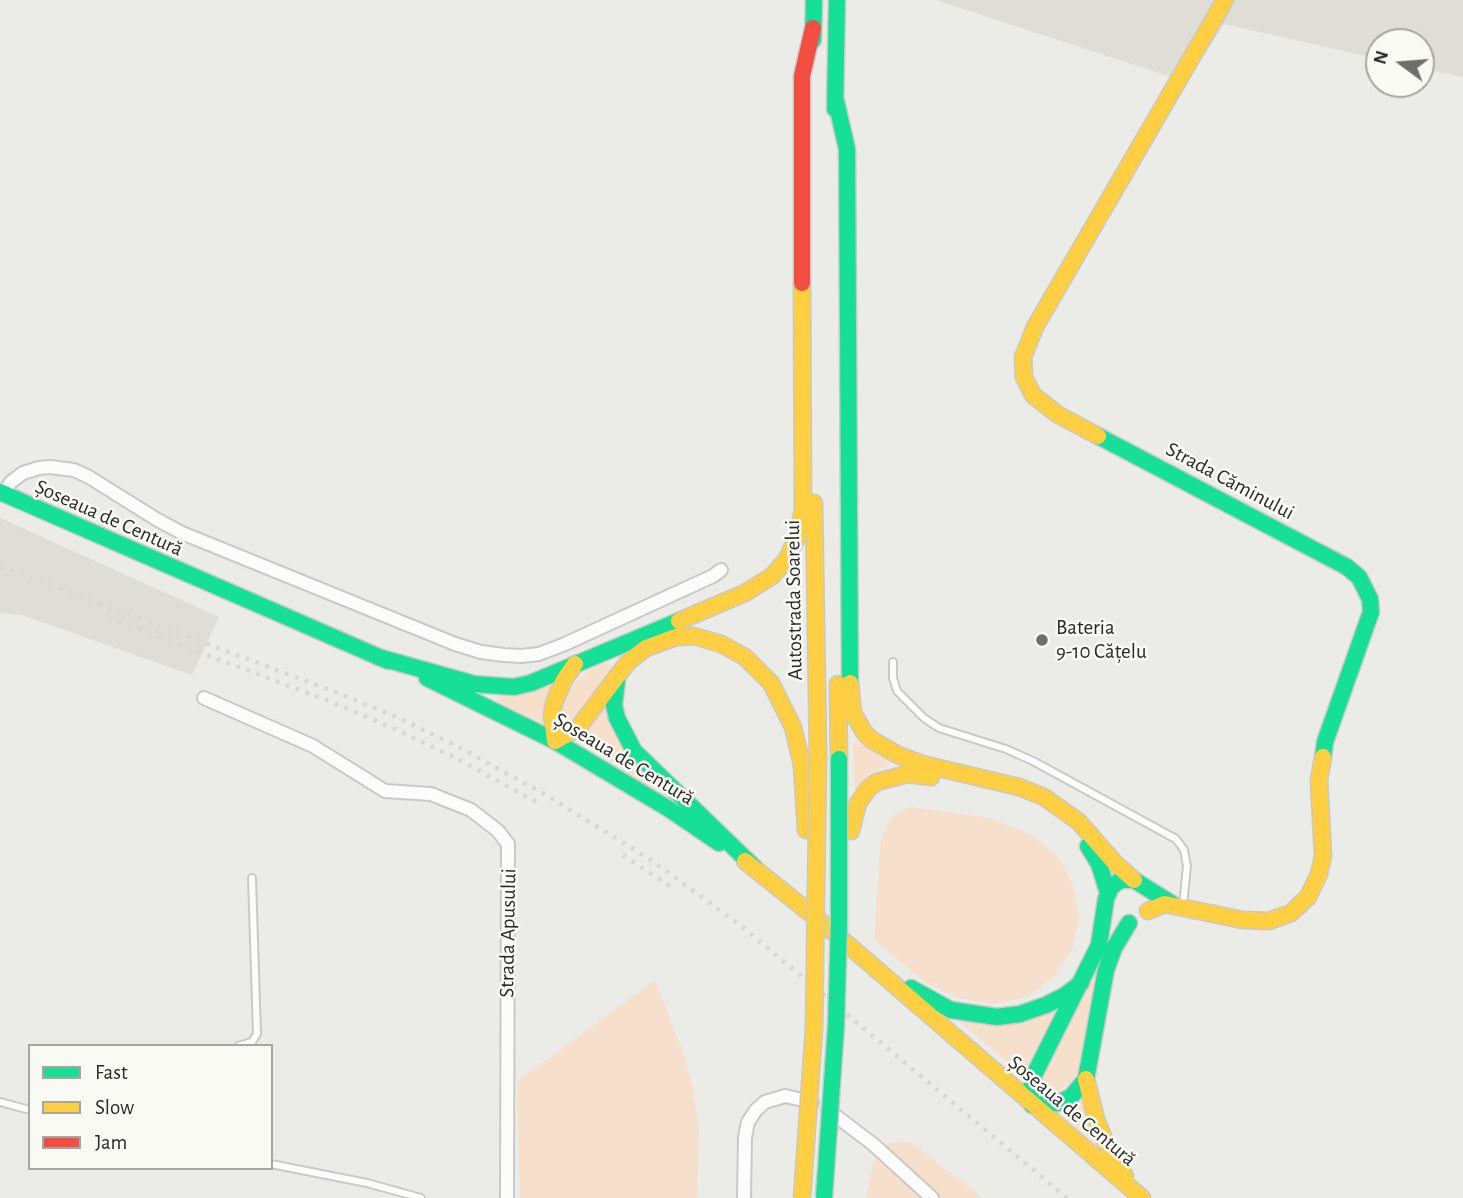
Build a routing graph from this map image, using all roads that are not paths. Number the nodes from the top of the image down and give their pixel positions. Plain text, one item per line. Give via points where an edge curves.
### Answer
1 (814, 0) edge
2 (837, 0) edge
3 (1225, 0) edge
4 (813, 28) junction
5 (835, 97) junction
6 (2, 493) edge
7 (721, 570) dead end
8 (605, 626) junction
9 (614, 649) junction
10 (378, 657) junction
11 (893, 662) dead end
12 (575, 664) junction
13 (617, 679) junction
14 (204, 698) dead end
15 (555, 741) junction
16 (755, 868) junction
17 (252, 878) dead end
18 (1139, 883) junction
19 (1107, 899) junction
20 (1179, 907) junction
21 (1147, 911) junction
22 (1129, 923) junction
23 (866, 961) junction
24 (1081, 983) junction
25 (246, 1044) edge
26 (1086, 1079) junction
27 (0, 1102) edge
28 (1032, 1105) junction
29 (28, 1109) edge
30 (273, 1164) edge
31 (1141, 1197) edge
32 (421, 1198) edge
33 (507, 1198) edge
34 (744, 1198) edge
35 (790, 1198) edge
36 (802, 1198) edge
37 (824, 1198) edge
38 (836, 1198) edge
39 (932, 1198) edge

1 - 4 main road, Autostrada Soarelui
2 - 5 main road, Autostrada Soarelui
3 - 20 main road, Strada Căminului via 1035,327 1022,368 1027,387 1048,409 1333,558 1359,577 1370,599 1368,624 1320,762 1323,856 1308,897 1291,913 1269,921
4 - 9 main road via 802,76 803,510 797,537 787,559 746,593
4 - 36 main road, Autostrada Soarelui, bridge via 818,756 815,1016
5 - 18 main road via 847,149 853,713 872,740 898,755 1044,797 1079,822
5 - 37 main road, Autostrada Soarelui, bridge via 839,869 837,1000
6 - 8 street via 11,481 39,468 74,470 183,533 481,652 539,654
6 - 10 main road, Șoseaua de Centură
7 - 8 street
8 - 9 street
9 - 12 main road
10 - 12 main road via 493,687 531,683
10 - 15 main road, Șoseaua de Centură
11 - 20 lane via 897,691 931,723 1033,761 1176,839 1187,866
12 - 15 main road via 554,703
13 - 15 main road via 578,729
13 - 16 main road via 617,718 634,751
13 - 35 main road via 636,655 666,640 694,636 722,644 754,664 771,683 793,727 806,802 806,892
14 - 33 street, Strada Apusului via 313,746 385,791 431,794 471,810 508,844
15 - 16 main road, Șoseaua de Centură
16 - 23 main road, Șoseaua de Centură
17 - 25 lane via 257,1034
18 - 19 main road via 1121,880
18 - 20 main road
18 - 21 main road via 1150,897
19 - 22 main road via 1113,916
19 - 24 main road via 1099,945
19 - 38 main road via 1099,864 1074,831 1042,807 921,775 897,775 877,782 863,794 851,831
20 - 21 main road, Strada Căminului via 1156,906
21 - 22 main road
22 - 26 main road via 1106,970
23 - 24 main road via 940,1005 985,1016 1033,1010
23 - 28 main road, Șoseaua de Centură
24 - 28 main road via 1035,1073
26 - 28 main road via 1065,1100
26 - 31 main road via 1105,1141
27 - 29 lane
28 - 31 main road, Șoseaua de Centură
30 - 32 lane
34 - 39 street via 748,1122 765,1102 785,1096 815,1102 834,1114

